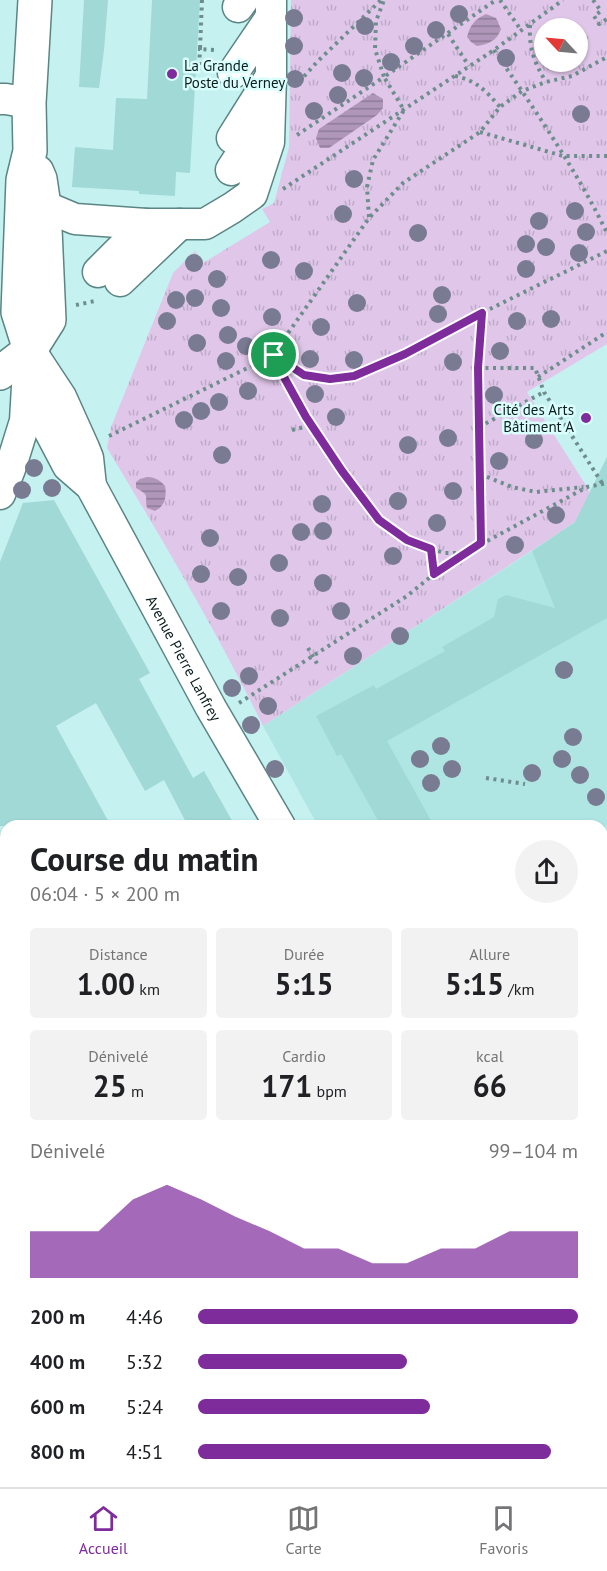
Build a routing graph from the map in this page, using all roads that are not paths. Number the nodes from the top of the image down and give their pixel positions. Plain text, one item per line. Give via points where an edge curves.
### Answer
1 (35, 0) edge
2 (259, 12) edge
3 (225, 44) road end
4 (233, 73) dead end
5 (285, 80) junction
6 (15, 101) edge
7 (232, 106) dead end
8 (271, 109) junction
9 (232, 138) dead end
10 (30, 151) junction
11 (231, 170) dead end
12 (44, 206) junction
13 (146, 224) junction
14 (192, 224) junction
15 (160, 270) dead end
16 (30, 350) junction
17 (0, 373) edge
18 (0, 494) edge
19 (276, 820) edge

1 - 6 main road
2 - 3 street
2 - 4 street
2 - 5 street
2 - 7 street
5 - 8 street
5 - 9 street
6 - 10 main road
8 - 11 street
8 - 14 street via 269,142 252,194 232,208
10 - 12 main road
10 - 16 main road via 23,180 18,312
12 - 13 street via 75,219
12 - 16 main road via 49,320
13 - 14 street
13 - 14 street via 109,277
14 - 15 street
16 - 17 main road
16 - 18 street via 25,421
16 - 19 street, Avenue Pierre Lanfrey via 38,409 68,466 91,486

